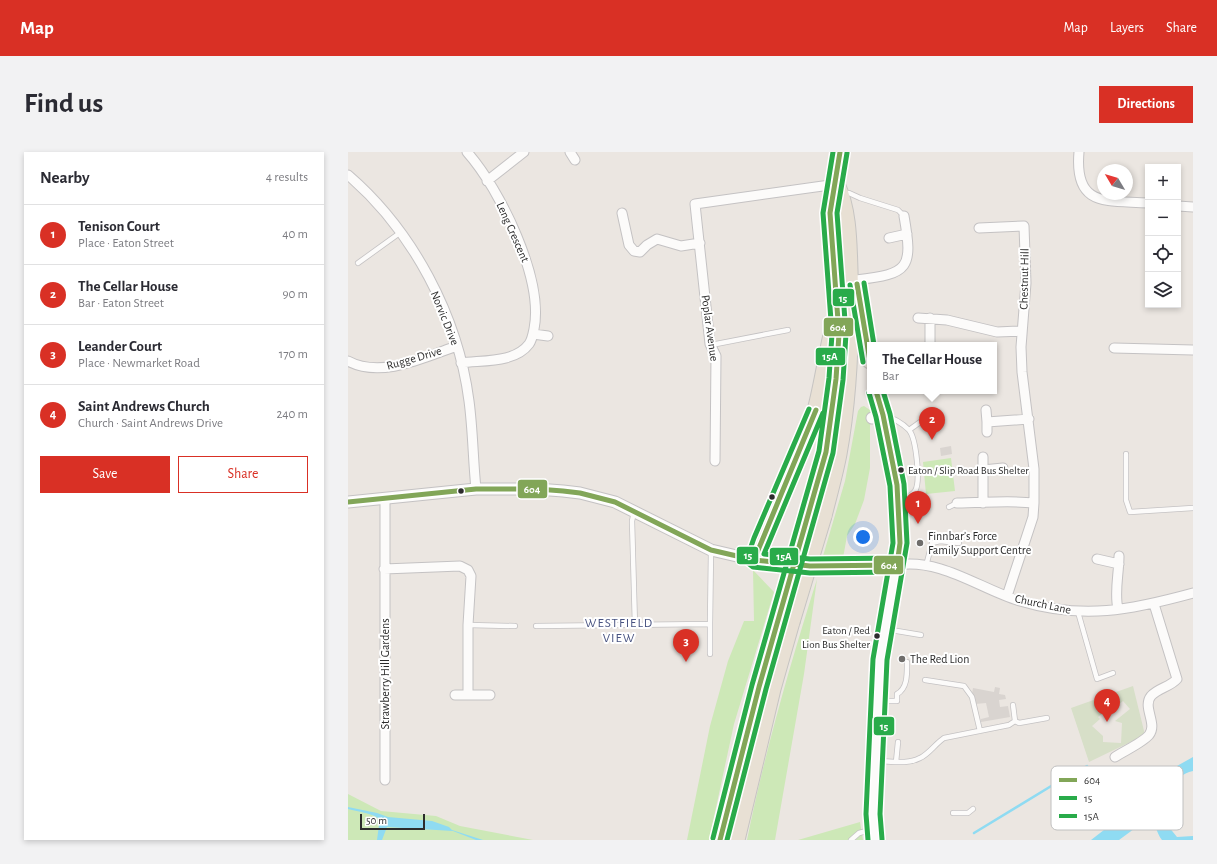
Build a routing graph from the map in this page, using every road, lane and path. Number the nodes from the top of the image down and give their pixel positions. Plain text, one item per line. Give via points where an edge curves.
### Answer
1 (467, 152) edge
2 (524, 152) edge
3 (570, 152) edge
4 (840, 152) edge
5 (1080, 152) edge
6 (575, 160) dead end
7 (348, 175) edge
8 (487, 181) junction
9 (839, 189) junction
10 (1145, 203) edge
11 (1181, 206) edge
12 (1193, 207) edge
13 (622, 213) dead end
14 (904, 216) joint
15 (979, 228) dead end
16 (401, 232) junction
17 (907, 234) junction
18 (889, 238) dead end
19 (849, 240) junction
20 (700, 243) junction
21 (358, 263) dead end
22 (856, 280) junction
23 (838, 318) junction
24 (918, 318) dead end
25 (930, 318) junction
26 (788, 330) dead end
27 (1021, 331) junction
28 (533, 334) junction
29 (548, 336) dead end
30 (930, 342) edge
31 (867, 344) edge
32 (711, 345) junction
33 (457, 346) junction
34 (1114, 348) dead end
35 (1193, 350) edge
36 (348, 361) edge
37 (462, 363) junction
38 (876, 394) edge
39 (986, 410) dead end
40 (879, 414) junction
41 (1029, 419) junction
42 (923, 420) dead end
43 (987, 422) junction
44 (908, 430) junction
45 (987, 432) dead end
46 (1126, 454) dead end
47 (983, 457) dead end
48 (715, 461) dead end
49 (1003, 468) dead end
50 (983, 470) junction
51 (476, 489) junction
52 (384, 499) junction
53 (348, 502) edge
54 (898, 503) junction
55 (983, 503) junction
56 (1034, 503) junction
57 (953, 505) dead end
58 (1193, 508) edge
59 (635, 511) junction
60 (817, 514) junction
61 (959, 543) dead end
62 (711, 550) junction
63 (1097, 559) dead end
64 (754, 560) junction
65 (896, 565) junction
66 (926, 566) junction
67 (384, 569) junction
68 (1193, 593) edge
69 (1006, 596) junction
70 (1154, 604) junction
71 (1118, 609) junction
72 (1078, 612) junction
73 (785, 620) junction
74 (710, 624) junction
75 (468, 625) junction
76 (515, 626) dead end
77 (536, 626) dead end
78 (635, 626) junction
79 (884, 629) junction
80 (921, 635) dead end
81 (710, 654) dead end
82 (907, 662) dead end
83 (1113, 673) dead end
84 (924, 680) dead end
85 (468, 695) junction
86 (490, 695) dead end
87 (455, 696) dead end
88 (878, 701) junction
89 (1013, 705) dead end
90 (1046, 718) dead end
91 (1015, 721) junction
92 (980, 731) junction
93 (898, 742) dead end
94 (1115, 758) dead end
95 (875, 761) junction
96 (896, 762) junction
97 (385, 780) dead end
98 (973, 809) dead end
99 (953, 813) dead end
100 (874, 829) junction
101 (720, 840) edge
102 (737, 840) edge
103 (851, 840) edge
104 (876, 840) edge

1 - 8 street, Leng Crescent
2 - 8 street
3 - 6 street
4 - 9 highway
5 - 10 street via 1078,170 1082,183 1091,194 1105,201
7 - 16 street, Norvic Drive via 382,207
8 - 28 street, Leng Crescent via 510,222 527,264 536,307
9 - 14 lane via 898,210
9 - 19 highway
9 - 20 street, Poplar Avenue via 695,204
9 - 23 highway via 832,196 830,213
11 - 12 street
13 - 20 street via 629,246 634,251 640,252 657,239 681,246
14 - 17 street
15 - 27 street, Chestnut Hill via 1028,226
16 - 21 lane
16 - 33 street, Norvic Drive via 442,305
17 - 18 street
17 - 22 street via 909,249 906,262 898,270 882,277
19 - 22 highway
19 - 60 highway via 852,331 848,389 839,455
20 - 32 street, Poplar Avenue
22 - 31 highway
23 - 60 highway via 833,405
23 - 64 highway via 834,323 819,403 806,440 765,529
24 - 25 street
25 - 27 street via 997,332
25 - 30 street
26 - 32 lane
27 - 41 street, Chestnut Hill via 1022,372
28 - 29 street
28 - 37 street, Leng Crescent via 530,343 512,356
32 - 48 street, Poplar Avenue via 716,356
33 - 36 street, Rugge Drive via 384,368 363,366
33 - 37 street, Norvic Drive
34 - 35 street
37 - 51 street, Norvic Drive via 469,400
38 - 40 highway
39 - 43 street
40 - 44 lane via 894,419
40 - 54 street via 897,485
41 - 43 street
41 - 56 street, Chestnut Hill via 1034,469
42 - 44 lane
43 - 45 street
44 - 54 lane via 912,437 918,484 914,492
46 - 58 lane via 1126,500 1130,512
47 - 50 street
49 - 50 street
50 - 55 street
51 - 52 street
51 - 59 street via 574,492 615,502
52 - 53 street
52 - 67 street, Strawberry Hill Gardens
54 - 65 street via 900,543
55 - 56 street via 1004,500
55 - 57 street
56 - 69 street, Chestnut Hill via 1033,517
59 - 62 street
59 - 78 lane via 632,521
60 - 73 highway, bridge
61 - 66 lane via 932,543
62 - 64 street
62 - 74 lane
63 - 71 street via 1119,560 1115,594
64 - 65 street via 810,566
65 - 66 street, Church Lane via 909,563
65 - 79 street
66 - 69 street, Church Lane via 951,572
67 - 75 street via 460,566 468,570 471,576
67 - 97 street, Strawberry Hill Gardens
68 - 70 street, Church Lane
69 - 72 street, Church Lane via 1049,608
70 - 71 street, Church Lane
70 - 94 street via 1177,679 1151,696 1148,703 1152,728 1149,735
71 - 72 street, Church Lane via 1105,612
72 - 83 lane via 1096,679
73 - 101 highway via 759,687
73 - 102 highway via 773,689
74 - 78 lane
74 - 81 lane
75 - 76 lane
75 - 85 street
77 - 78 lane
79 - 80 lane
79 - 88 street
82 - 88 lane via 907,678 902,691 897,694 897,701
84 - 92 lane via 964,686 972,697
85 - 86 street
85 - 87 street
88 - 95 street
89 - 91 lane
90 - 91 lane via 1019,723
91 - 92 lane via 1005,726
92 - 96 lane via 944,738 920,758
93 - 96 lane
95 - 96 lane
95 - 100 street
98 - 99 lane via 968,813
100 - 103 lane via 859,833
100 - 104 street

